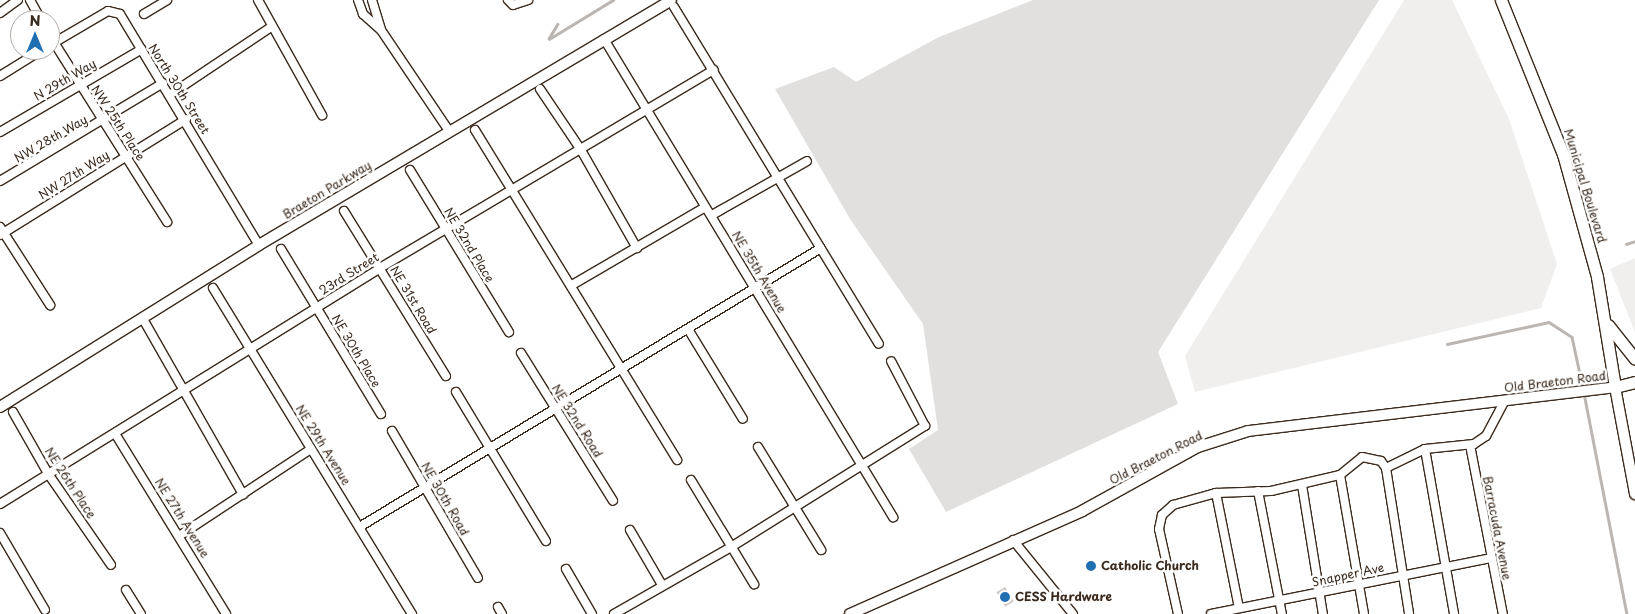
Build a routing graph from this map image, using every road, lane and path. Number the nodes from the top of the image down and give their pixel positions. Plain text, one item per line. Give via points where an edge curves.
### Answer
1 (18, 0) edge
2 (167, 0) edge
3 (258, 0) edge
4 (358, 0) edge
5 (372, 0) edge
6 (508, 0) edge
7 (528, 0) edge
8 (1501, 0) edge
9 (673, 4) edge
10 (0, 13) edge
11 (144, 14) dead end
12 (271, 27) junction
13 (382, 30) junction
14 (60, 36) edge
15 (604, 39) junction
16 (142, 49) junction
17 (60, 55) edge
18 (26, 60) edge
19 (714, 70) junction
20 (0, 76) edge
21 (163, 83) junction
22 (80, 85) junction
23 (540, 89) dead end
24 (171, 94) junction
25 (646, 109) junction
26 (322, 115) dead end
27 (186, 119) junction
28 (103, 121) junction
29 (475, 130) dead end
30 (449, 131) junction
31 (0, 132) edge
32 (581, 150) junction
33 (126, 156) junction
34 (807, 161) dead end
35 (410, 170) dead end
36 (779, 176) junction
37 (0, 181) edge
38 (512, 190) junction
39 (704, 208) junction
40 (344, 211) dead end
41 (712, 214) junction
42 (167, 222) dead end
43 (446, 229) junction
44 (1, 232) edge
45 (259, 245) junction
46 (637, 248) junction
47 (821, 248) junction
48 (281, 249) dead end
49 (380, 268) junction
50 (572, 285) junction
51 (754, 286) junction
52 (214, 288) dead end
53 (50, 305) dead end
54 (316, 308) junction
55 (143, 319) junction
56 (1607, 324) junction
57 (688, 329) junction
58 (509, 332) dead end
59 (880, 344) dead end
60 (250, 348) junction
61 (521, 353) dead end
62 (1635, 359) edge
63 (891, 361) dead end
64 (623, 366) junction
65 (446, 376) dead end
66 (1635, 382) edge
67 (1615, 387) junction
68 (185, 389) junction
69 (456, 392) dead end
70 (1505, 401) junction
71 (0, 407) edge
72 (556, 409) junction
73 (13, 412) dead end
74 (381, 414) dead end
75 (743, 419) dead end
76 (392, 431) dead end
77 (116, 435) junction
78 (1470, 445) junction
79 (758, 446) dead end
80 (490, 448) junction
81 (311, 449) junction
82 (1425, 449) junction
83 (677, 460) dead end
84 (862, 467) junction
85 (1386, 468) junction
86 (49, 475) junction
87 (1340, 475) junction
88 (691, 480) dead end
89 (1302, 485) junction
90 (425, 487) junction
91 (1258, 491) junction
92 (1216, 492) junction
93 (1635, 492) edge
94 (244, 494) junction
95 (613, 501) dead end
96 (0, 504) edge
97 (796, 507) junction
98 (893, 517) dead end
99 (361, 526) junction
100 (630, 530) dead end
101 (0, 533) edge
102 (179, 536) junction
103 (1013, 540) junction
104 (546, 541) dead end
105 (731, 547) junction
106 (821, 550) dead end
107 (1490, 558) junction
108 (111, 565) dead end
109 (1445, 567) junction
110 (566, 569) dead end
111 (1402, 575) junction
112 (478, 578) dead end
113 (754, 584) dead end
114 (662, 585) junction
115 (1358, 585) junction
116 (126, 590) dead end
117 (1319, 592) junction
118 (1280, 600) junction
119 (1240, 608) junction
120 (44, 610) dead end
121 (224, 613) edge
122 (141, 614) edge
123 (412, 614) edge
124 (592, 614) edge
125 (614, 614) edge
126 (850, 614) edge
127 (1073, 614) edge
128 (1178, 614) edge
129 (1211, 614) edge
130 (1282, 614) edge
131 (1323, 614) edge
132 (1364, 614) edge
133 (1409, 614) edge
134 (1454, 614) edge
135 (1502, 614) edge

1 - 10 street
2 - 11 street
3 - 12 street
4 - 13 street via 363,14
5 - 13 street
6 - 7 street via 513,5
8 - 56 main road, Municipal Boulevard via 1563,154
9 - 15 street, Braeton Parkway
9 - 19 street
12 - 24 street
12 - 26 street
13 - 30 street
14 - 16 street, North 30th Street via 111,10 120,14
15 - 25 street, NE 35th Avenue
15 - 30 street, Braeton Parkway
16 - 21 street, North 30th Street
16 - 22 street, N 29th Way
17 - 22 street, NW 25th Place
18 - 20 street
19 - 25 street, 23rd Street
19 - 36 street
21 - 24 street, North 30th Street
21 - 28 street, NW 28th Way
22 - 28 street, NW 25th Place
22 - 31 street, N 29th Way
23 - 32 street
24 - 27 street, North 30th Street
25 - 32 street, 23rd Street
25 - 39 street, NE 35th Avenue
27 - 33 street, NW 27th Way
27 - 45 street, North 30th Street
28 - 33 street, NW 25th Place
28 - 37 street, NW 28th Way
29 - 38 street
30 - 45 street, Braeton Parkway
32 - 38 street, 23rd Street
32 - 46 street
33 - 42 street, NW 25th Place
33 - 44 street, NW 27th Way
34 - 36 street
35 - 43 street, NE 32nd Place
36 - 41 street
36 - 47 street
38 - 43 street, 23rd Street
38 - 50 street
39 - 41 street, NE 35th Avenue
39 - 46 street
40 - 49 street, NE 31st Road
41 - 51 street, NE 35th Avenue
43 - 49 street, 23rd Street
43 - 58 street, NE 32nd Place
44 - 53 street
45 - 55 street, Braeton Parkway
46 - 50 street
47 - 51 street
47 - 59 street
48 - 54 street, NE 30th Place
49 - 54 street, 23rd Street
49 - 65 street, NE 31st Road
50 - 64 street
51 - 57 street
51 - 84 street, NE 35th Avenue
52 - 60 street, NE 29th Avenue
54 - 60 street, 23rd Street
54 - 74 street, NE 30th Place
55 - 68 street
55 - 71 street, Braeton Parkway
56 - 62 main road
56 - 67 main road, Municipal Boulevard
57 - 64 street
57 - 75 street
60 - 68 street, 23rd Street
60 - 81 street, NE 29th Avenue
61 - 72 street, NE 32nd Road
63 - 84 street via 925,426
64 - 72 street
64 - 83 street
66 - 67 main road
67 - 70 street, Old Braeton Road
67 - 93 street
68 - 77 street, 23rd Street
68 - 94 street
69 - 80 street
70 - 78 street via 1486,436
70 - 103 street, Old Braeton Road via 1248,432 1198,447 1082,511
72 - 80 street
72 - 95 street, NE 32nd Road
73 - 86 street, NE 26th Place
76 - 90 street, NE 30th Road
77 - 86 street, 23rd Street
77 - 102 street, NE 27th Avenue
78 - 82 street
78 - 107 street, Barracuda Avenue
79 - 97 street
80 - 90 street
80 - 104 street
81 - 94 street
81 - 99 street, NE 29th Avenue
82 - 85 street
82 - 109 street
84 - 97 street
84 - 98 street, NE 35th Avenue
85 - 87 street via 1381,461 1362,457
85 - 111 street
86 - 96 street, 23rd Street
86 - 108 street, NE 26th Place
87 - 89 street
87 - 115 street
88 - 105 street
89 - 91 street
89 - 117 street
90 - 99 street
90 - 112 street, NE 30th Road
91 - 92 street
91 - 118 street
92 - 119 street
92 - 128 street via 1173,504 1159,522
94 - 102 street
97 - 105 street
97 - 106 street
99 - 123 street, NE 29th Avenue
100 - 114 street
101 - 120 street
102 - 121 street, NE 27th Avenue
103 - 126 street, Old Braeton Road
103 - 127 street
105 - 113 street
105 - 114 street
107 - 109 street, Snapper Ave
107 - 135 street, Barracuda Avenue
109 - 111 street, Snapper Ave
109 - 134 street
110 - 124 street
111 - 115 street, Snapper Ave
111 - 133 street
114 - 125 street
115 - 117 street, Snapper Ave
115 - 132 street
116 - 122 street
117 - 118 street, Snapper Ave
117 - 131 street
118 - 119 street, Snapper Ave
118 - 130 street
119 - 129 street, Snapper Ave

